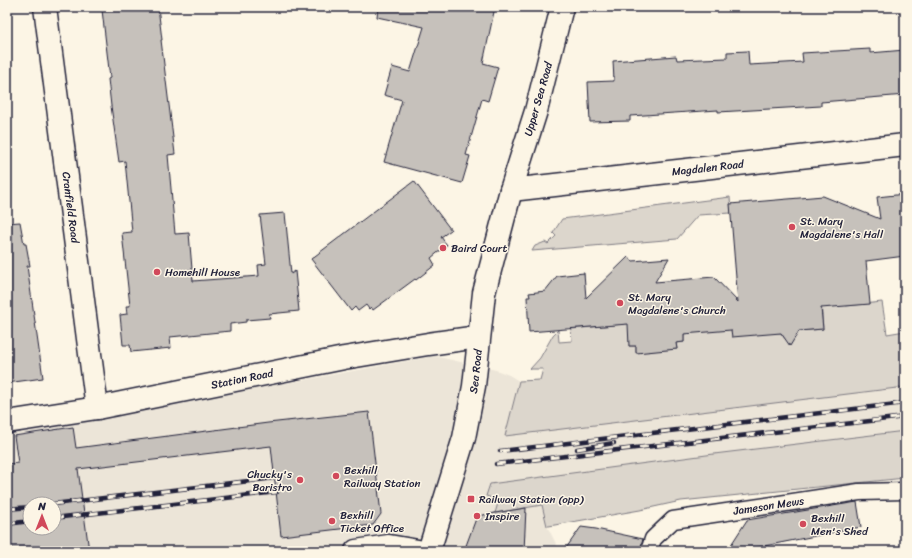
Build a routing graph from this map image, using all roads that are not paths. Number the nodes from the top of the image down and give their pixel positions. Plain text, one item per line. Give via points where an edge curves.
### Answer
1 (45, 7) edge
2 (562, 7) edge
3 (905, 145) edge
4 (511, 190) junction
5 (478, 337) junction
6 (97, 408) junction
7 (7, 422) edge
8 (905, 490) edge
9 (356, 551) edge
10 (418, 551) edge
11 (429, 551) edge
12 (649, 551) edge

1 - 6 main road, Cranfield Road
2 - 4 main road, Upper Sea Road via 536,111
3 - 4 main road, Magdalen Road
4 - 5 main road, Sea Road via 484,293
5 - 6 main road, Station Road via 344,358
5 - 11 main road, Sea Road via 474,386 464,438
6 - 7 main road, Station Road
8 - 12 lane, Jameson Mews via 859,492 673,520 653,540
9 - 10 main road via 389,546

